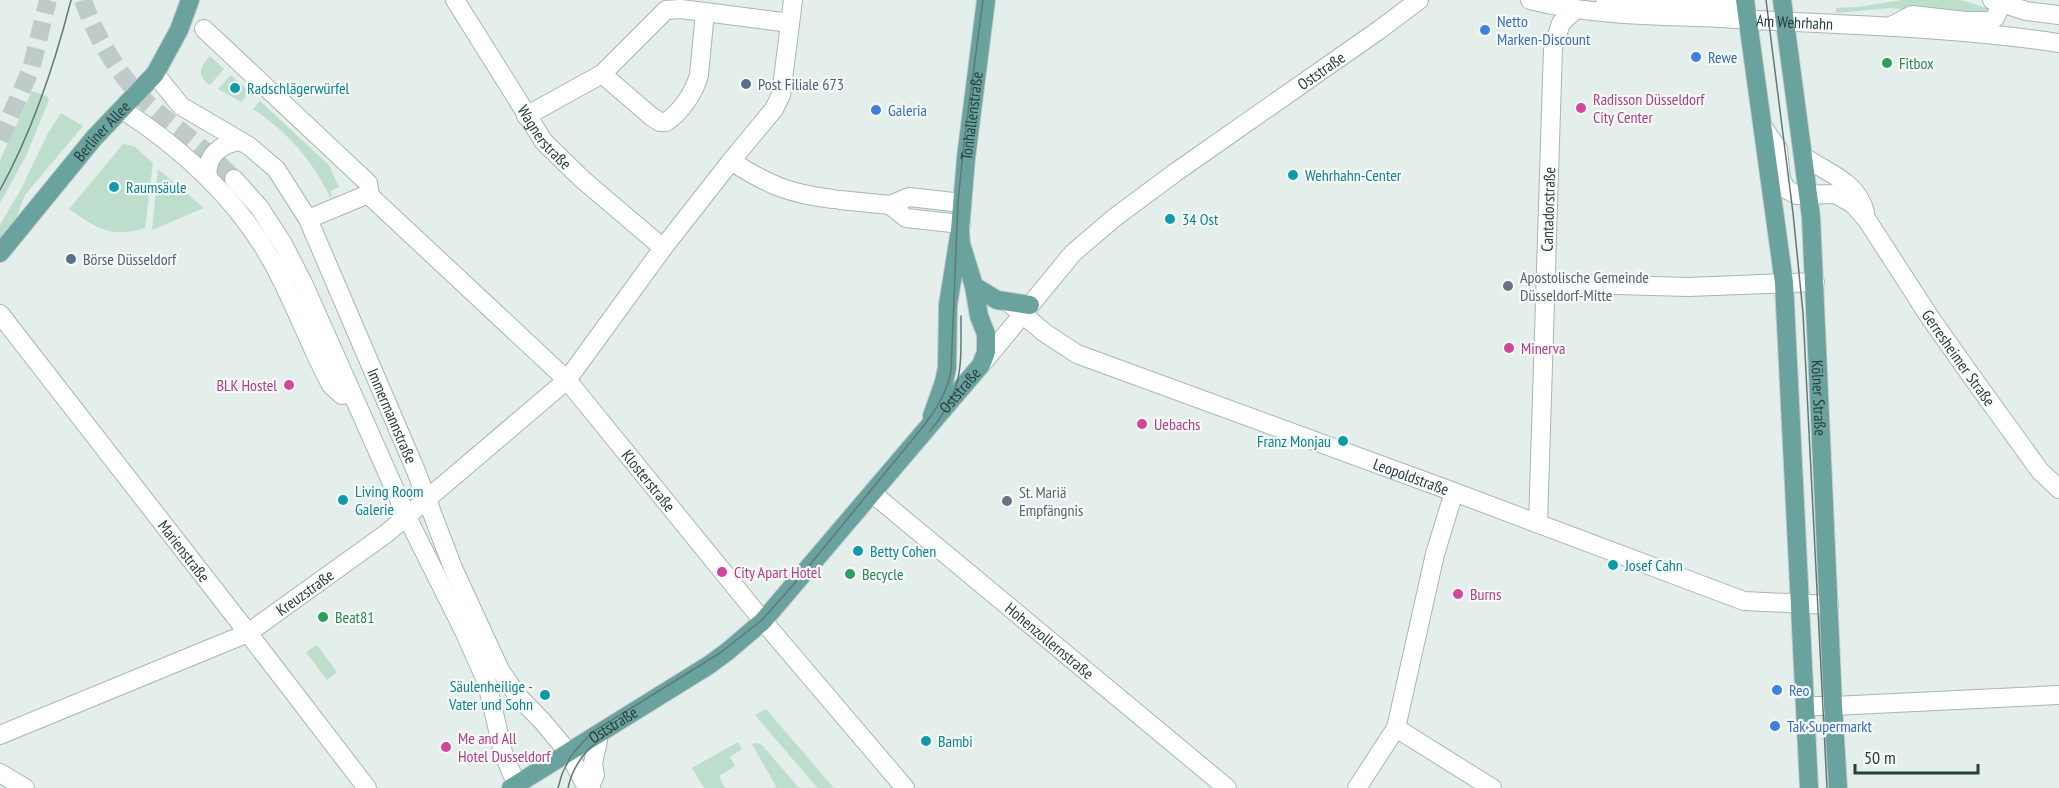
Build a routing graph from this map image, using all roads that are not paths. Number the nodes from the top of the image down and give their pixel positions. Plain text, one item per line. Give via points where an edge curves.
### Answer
1 (190, 0) edge
2 (456, 0) edge
3 (793, 0) edge
4 (986, 0) edge
5 (1419, 0) edge
6 (1530, 0) edge
7 (1605, 0) edge
8 (1999, 1) edge
9 (1745, 8) edge
10 (1575, 10) junction
11 (1783, 11) edge
12 (705, 12) junction
13 (2059, 15) edge
14 (790, 23) junction
15 (1891, 26) junction
16 (204, 29) dead end
17 (2059, 44) edge
18 (155, 74) junction
19 (602, 74) junction
20 (123, 110) junction
21 (526, 116) junction
22 (1763, 127) junction
23 (241, 141) junction
24 (1803, 156) junction
25 (731, 161) junction
26 (208, 177) junction
27 (234, 179) tunnel mouth
28 (1786, 189) joint
29 (1809, 194) junction
30 (370, 196) junction
31 (962, 203) junction
32 (890, 206) junction
33 (308, 219) junction
34 (1867, 220) junction
35 (961, 227) junction
36 (663, 248) junction
37 (0, 253) edge
38 (1815, 282) junction
39 (1546, 283) junction
40 (1785, 283) junction
41 (974, 286) junction
42 (1020, 307) junction
43 (0, 314) edge
44 (981, 364) junction
45 (567, 380) junction
46 (352, 393) junction
47 (926, 429) junction
48 (2059, 489) edge
49 (1454, 492) junction
50 (872, 493) junction
51 (428, 499) junction
52 (407, 517) junction
53 (1538, 524) junction
54 (1800, 604) junction
55 (1829, 605) junction
56 (763, 621) junction
57 (248, 633) junction
58 (2059, 696) edge
59 (1806, 706) junction
60 (1833, 706) junction
61 (1396, 728) junction
62 (0, 735) edge
63 (597, 735) junction
64 (568, 752) junction
65 (0, 773) edge
66 (515, 787) edge
67 (591, 787) edge
68 (25, 788) edge
69 (367, 788) edge
70 (905, 788) edge
71 (1227, 788) edge
72 (1357, 788) edge
73 (1492, 788) edge
74 (1809, 788) edge
75 (1838, 788) edge

1 - 18 main road, Berliner Allee
2 - 21 street, Wagnerstraße
3 - 14 street, Kreuzstraße
4 - 31 main road, Tonhallenstraße
5 - 42 street, Oststraße via 1114,218
6 - 10 street, Am Wehrhahn
7 - 9 street, Am Wehrhahn
8 - 13 street via 2026,11
8 - 15 street via 1995,18 1989,21 1912,15
9 - 10 street, Am Wehrhahn via 1719,18 1646,17
9 - 11 street, Am Wehrhahn
9 - 22 main road, Kölner Straße
10 - 39 street, Cantadorstraße via 1561,23 1553,48
11 - 15 street, Am Wehrhahn
11 - 24 main road, Kölner Straße
12 - 14 street
12 - 19 street via 666,10
12 - 19 street via 696,85 666,122 652,117
14 - 25 street, Kreuzstraße via 781,95
15 - 17 street, Am Wehrhahn
16 - 30 street, Klosterstraße via 368,183
18 - 20 main road, Berliner Allee
18 - 23 street, Immermannstraße via 181,106
19 - 21 street
20 - 26 street, Immermannstraße
20 - 37 main road, Berliner Allee via 94,138
21 - 36 street, Wagnerstraße via 559,157
22 - 28 street, Kölner Straße via 1778,149
22 - 40 main road, Kölner Straße
23 - 26 street via 228,142 215,151 207,168
23 - 33 street, Immermannstraße via 276,169
24 - 29 main road, Kölner Straße
24 - 34 street, Gerresheimer Straße via 1851,186
25 - 32 street via 786,191
25 - 36 street, Kreuzstraße
26 - 46 street, Immermannstraße via 267,252 331,385 342,395
27 - 46 street, Immermannstraße via 259,207 283,244
28 - 29 street, Gerresheimer Straße via 1797,195
29 - 34 street, Gerresheimer Straße via 1843,197
29 - 38 main road, Kölner Straße
30 - 33 street
30 - 45 street, Klosterstraße
31 - 32 street via 909,198
31 - 35 main road, Tonhallenstraße
32 - 35 street via 906,218
33 - 51 street, Immermannstraße
34 - 48 street, Gerresheimer Straße via 1929,316 2040,471
35 - 41 main road, Tonhallenstraße via 961,244
35 - 47 main road, Tonhallenstraße via 948,305 947,368
36 - 45 street, Kreuzstraße
38 - 40 street
38 - 55 main road, Kölner Straße
39 - 40 street via 1689,287
39 - 53 street, Cantadorstraße
40 - 54 main road, Kölner Straße
41 - 42 main road via 993,298
41 - 44 main road, Tonhallenstraße via 987,338
42 - 44 street, Oststraße
42 - 49 street, Leopoldstraße via 1077,354
43 - 57 street, Marienstraße
44 - 47 main road, Oststraße
45 - 51 street, Kreuzstraße
45 - 56 street, Klosterstraße
46 - 52 street, Immermannstraße
47 - 50 main road, Oststraße
49 - 53 street, Leopoldstraße
49 - 61 street via 1435,554
50 - 56 main road, Oststraße
50 - 71 street, Hohenzollernstraße
51 - 52 street, Kreuzstraße
51 - 64 street, Immermannstraße via 453,568 500,670
52 - 57 street, Kreuzstraße
52 - 66 street, Immermannstraße via 487,683
53 - 54 street, Leopoldstraße via 1744,602
54 - 55 street, Leopoldstraße
54 - 59 main road, Kölner Straße
55 - 60 main road, Kölner Straße
56 - 63 main road, Oststraße via 728,651
56 - 70 street, Klosterstraße
57 - 62 street, Kreuzstraße
57 - 69 street, Marienstraße
58 - 60 street
59 - 60 street
59 - 74 main road, Kölner Straße
60 - 75 main road, Kölner Straße
61 - 72 street
61 - 73 street
63 - 64 main road, Oststraße
63 - 67 street
64 - 66 main road, Oststraße
64 - 67 street, Immermannstraße via 584,782
65 - 68 street

